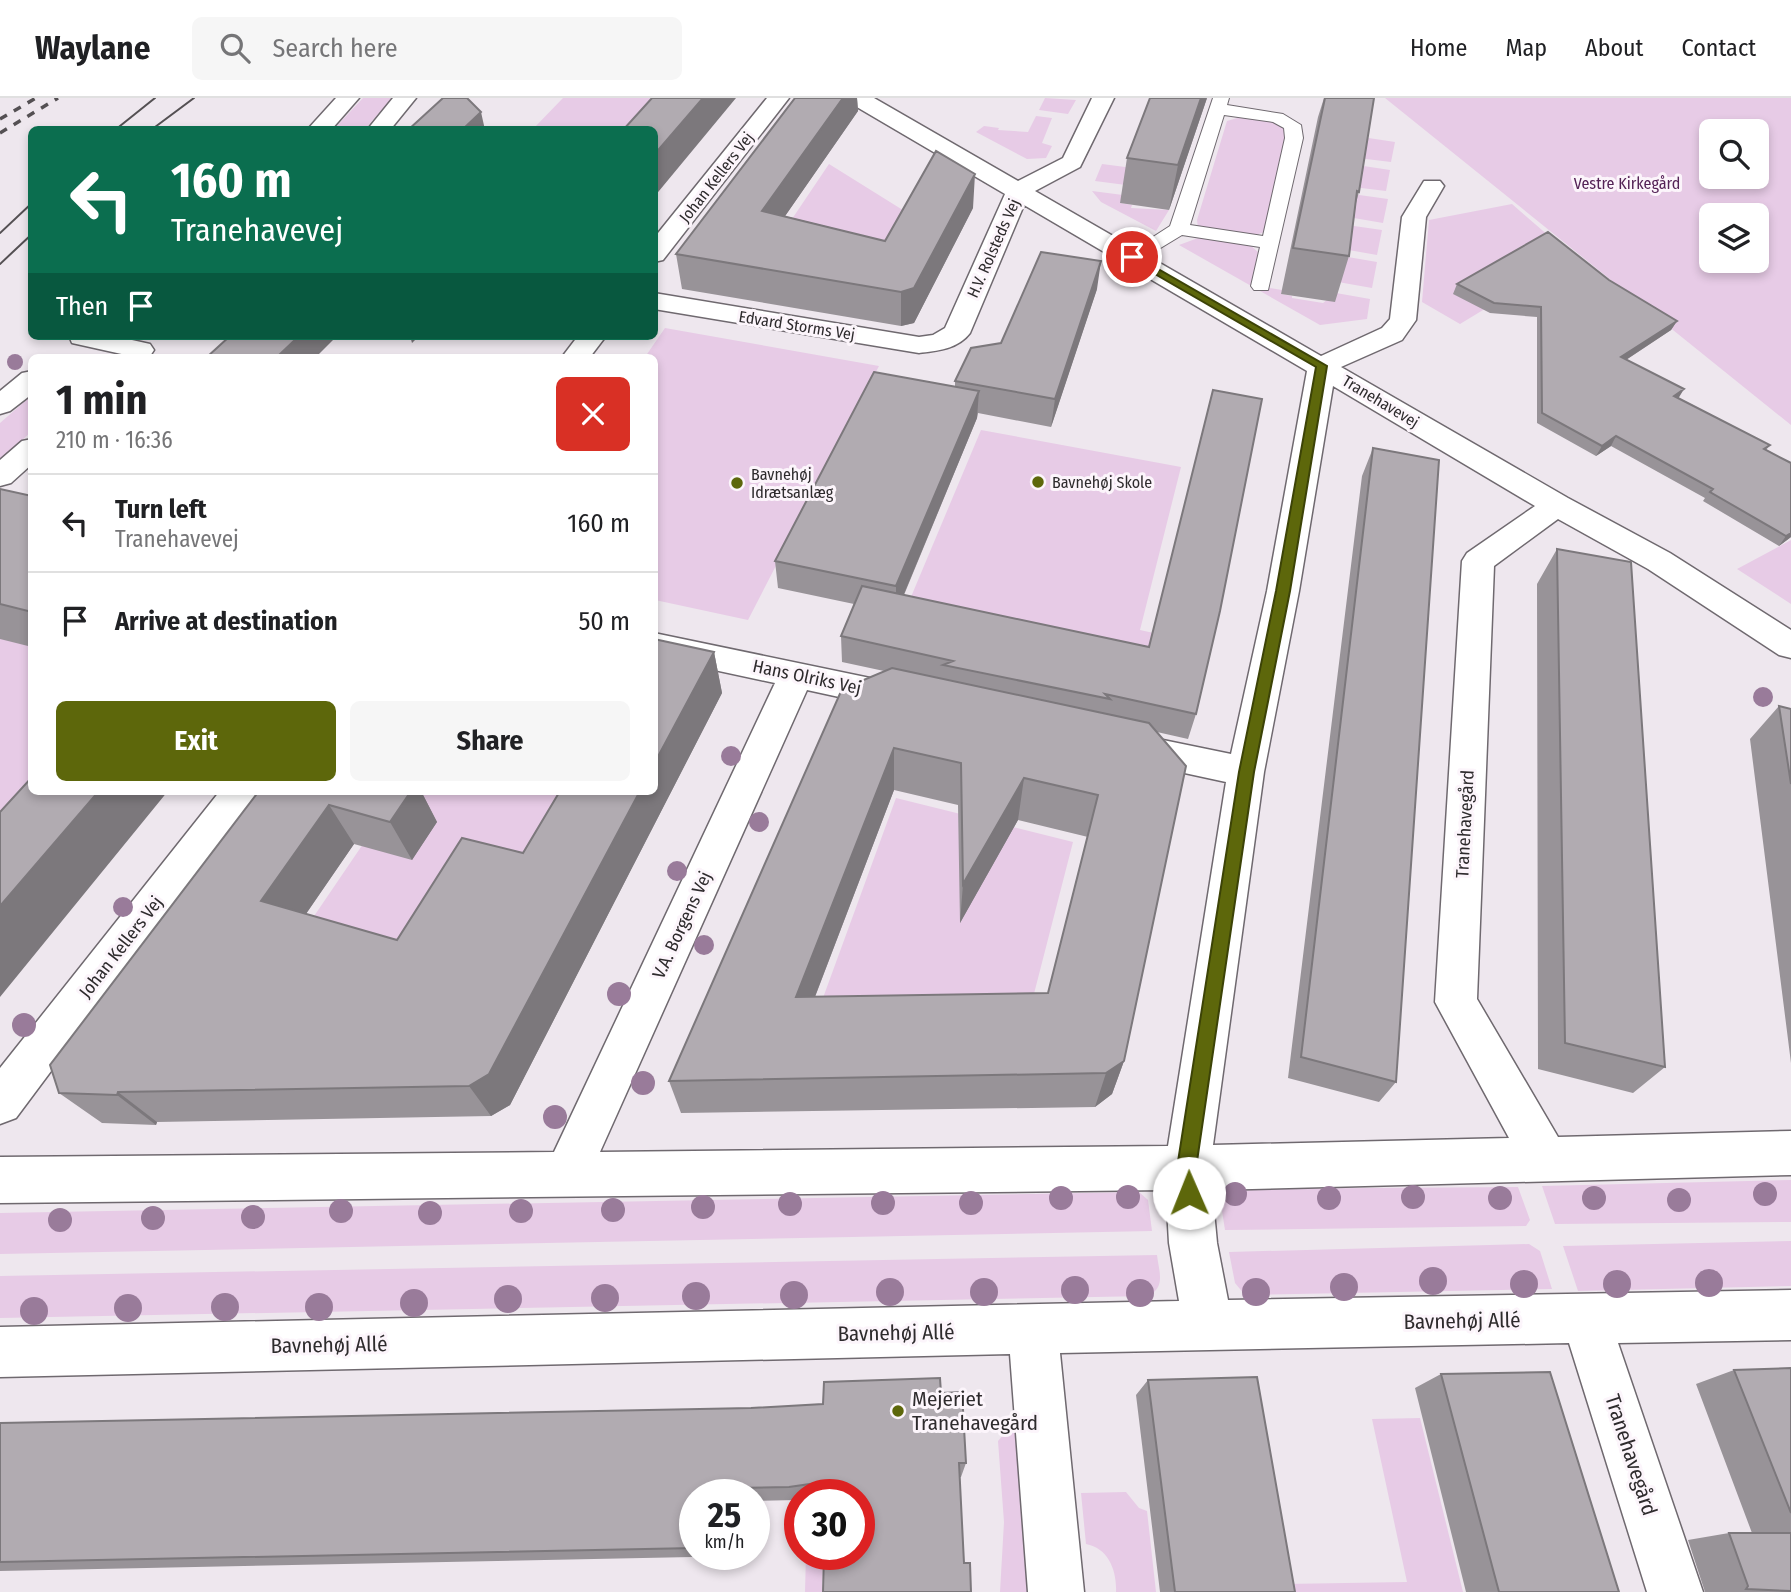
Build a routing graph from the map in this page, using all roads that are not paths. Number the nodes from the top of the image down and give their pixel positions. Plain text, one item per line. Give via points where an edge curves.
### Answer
1 (348, 98) edge
2 (405, 98) edge
3 (778, 98) edge
4 (858, 98) edge
5 (1103, 98) edge
6 (1219, 103) edge
7 (322, 126) edge
8 (381, 126) edge
9 (1432, 186) dead end
10 (1018, 191) junction
11 (1179, 229) junction
12 (1270, 243) junction
13 (658, 250) edge
14 (1132, 257) junction
15 (1261, 286) dead end
16 (658, 302) edge
17 (589, 340) edge
18 (77, 341) edge
19 (940, 342) joint
20 (143, 348) edge
21 (578, 354) edge
22 (1322, 366) junction
23 (28, 382) edge
24 (0, 405) edge
25 (28, 454) edge
26 (4, 491) edge
27 (1558, 505) junction
28 (658, 646) edge
29 (1791, 646) edge
30 (796, 675) junction
31 (933, 705) edge
32 (1096, 740) edge
33 (1246, 772) junction
34 (238, 795) edge
35 (0, 1103) edge
36 (1791, 1153) edge
37 (1546, 1160) junction
38 (1187, 1168) junction
39 (567, 1174) junction
40 (0, 1180) edge
41 (1791, 1315) edge
42 (1586, 1319) junction
43 (1208, 1325) junction
44 (1033, 1330) junction
45 (0, 1352) edge
46 (1056, 1592) edge
47 (1675, 1592) edge

1 - 7 street
2 - 8 street
3 - 13 street, Johan Kellers Vej
4 - 10 street, Tranehavevej
5 - 10 street, H.V. Rolsteds Vej via 1072,162
6 - 11 lane
6 - 12 lane via 1293,125
9 - 22 street via 1414,217 1403,320 1392,334
10 - 14 street, Tranehavevej
10 - 19 street, H.V. Rolsteds Vej via 956,333
11 - 12 lane
11 - 14 lane
12 - 15 lane
14 - 22 street, Tranehavevej
16 - 19 street, Edvard Storms Vej via 919,345
17 - 21 street
18 - 20 street
22 - 27 street, Tranehavevej
22 - 33 street
23 - 24 street
25 - 26 street
27 - 29 street, Tranehavevej via 1659,561
27 - 37 street, Tranehavegård via 1478,561 1456,1002
28 - 30 street, Hans Olriks Vej
30 - 31 street, Hans Olriks Vej
30 - 39 street, V.A. Borgens Vej
32 - 33 street
33 - 38 street
34 - 35 street, Johan Kellers Vej
36 - 37 street
37 - 38 street
38 - 39 street
38 - 43 street via 1193,1243
39 - 40 street
41 - 42 street, Bavnehøj Allé
42 - 43 street, Bavnehøj Allé
42 - 47 street, Tranehavegård
43 - 44 street, Bavnehøj Allé
44 - 45 street, Bavnehøj Allé
44 - 46 street

